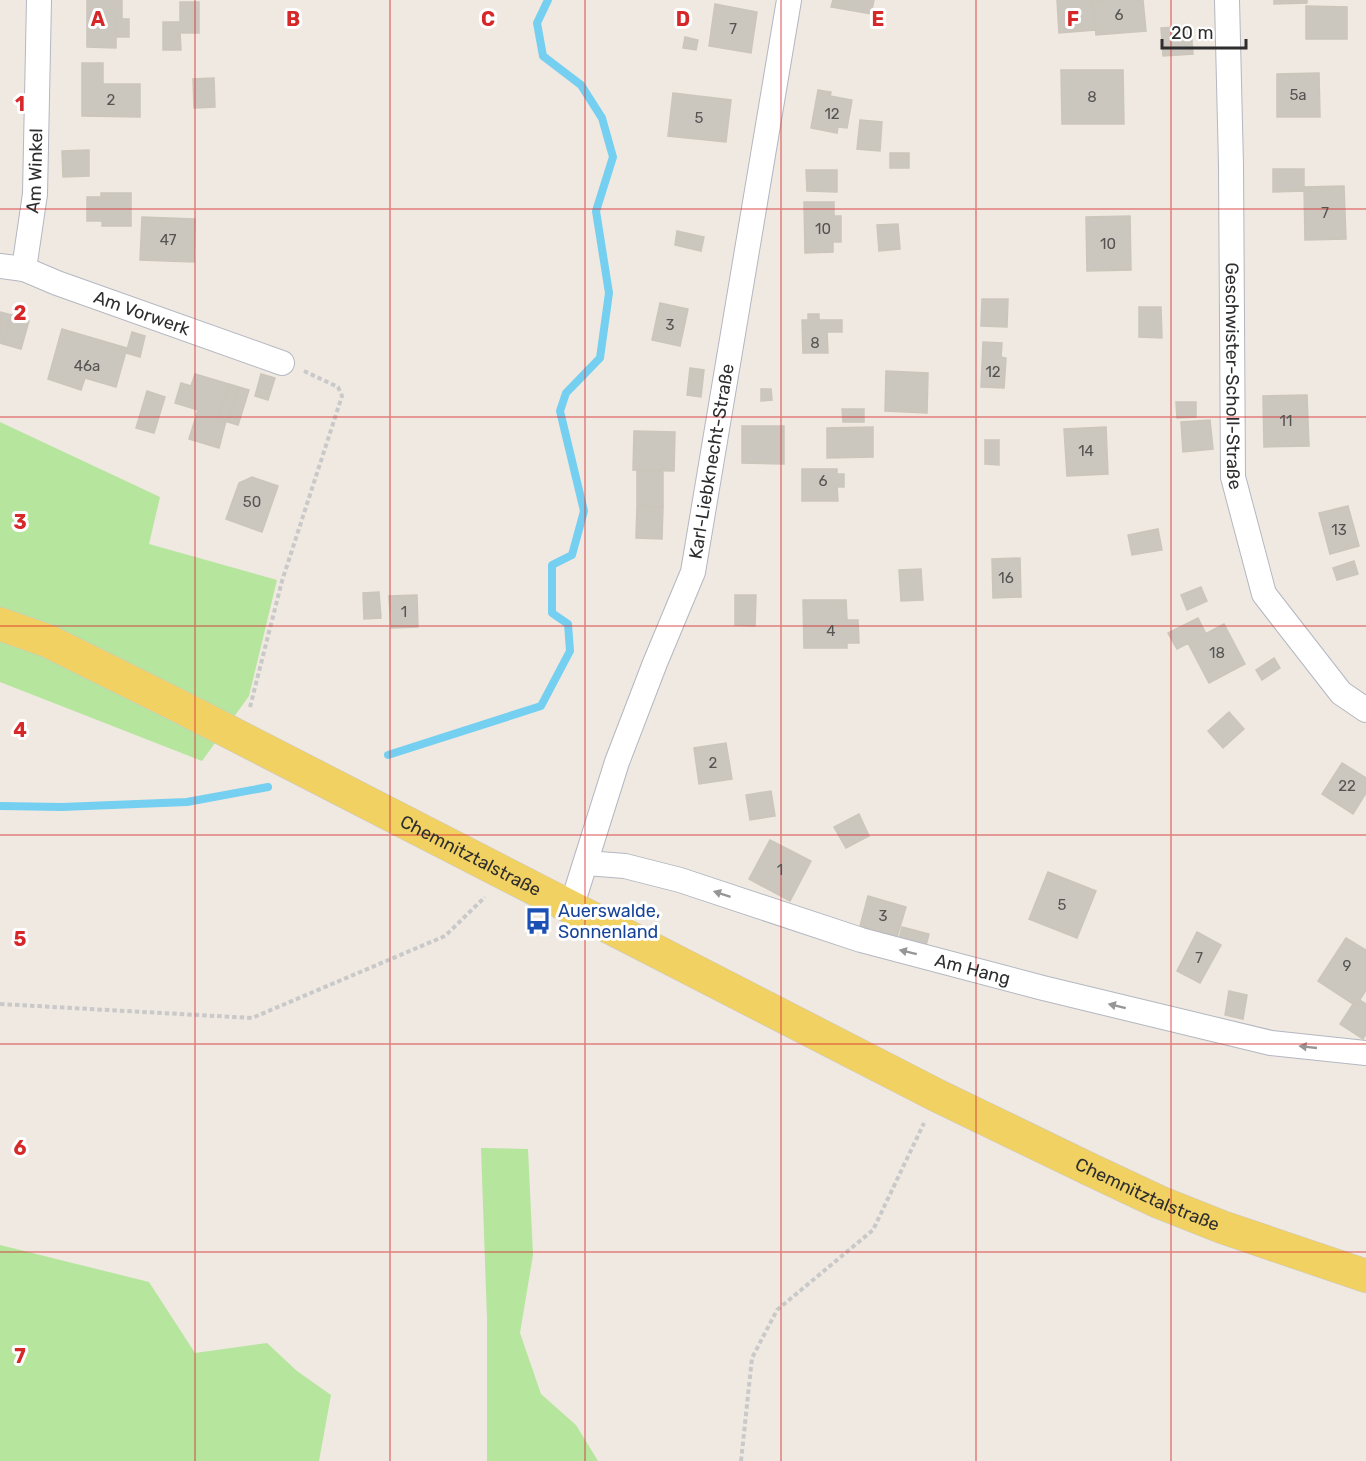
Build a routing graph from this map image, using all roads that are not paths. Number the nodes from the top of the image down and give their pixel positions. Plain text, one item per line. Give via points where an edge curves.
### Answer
1 (39, 0) edge
2 (789, 0) edge
3 (1227, 0) edge
4 (12, 267) edge
5 (292, 367) road end
6 (0, 624) edge
7 (1366, 710) edge
8 (586, 863) junction
9 (571, 908) junction
10 (1366, 1053) edge
11 (1366, 1276) edge

1 - 4 street, Am Winkel via 35,194
2 - 8 street, Karl-Liebknecht-Straße via 693,572 617,762
3 - 7 street, Geschwister-Scholl-Straße via 1233,477 1264,594 1341,693
4 - 5 street, Am Vorwerk
6 - 9 main road, Chemnitztalstraße via 48,641 179,706
8 - 9 street, Karl-Liebknecht-Straße
10 -> 8 street, Am Hang via 1271,1043 1043,988 861,940 680,880 625,866
9 - 11 main road, Chemnitztalstraße via 938,1096 1159,1202

